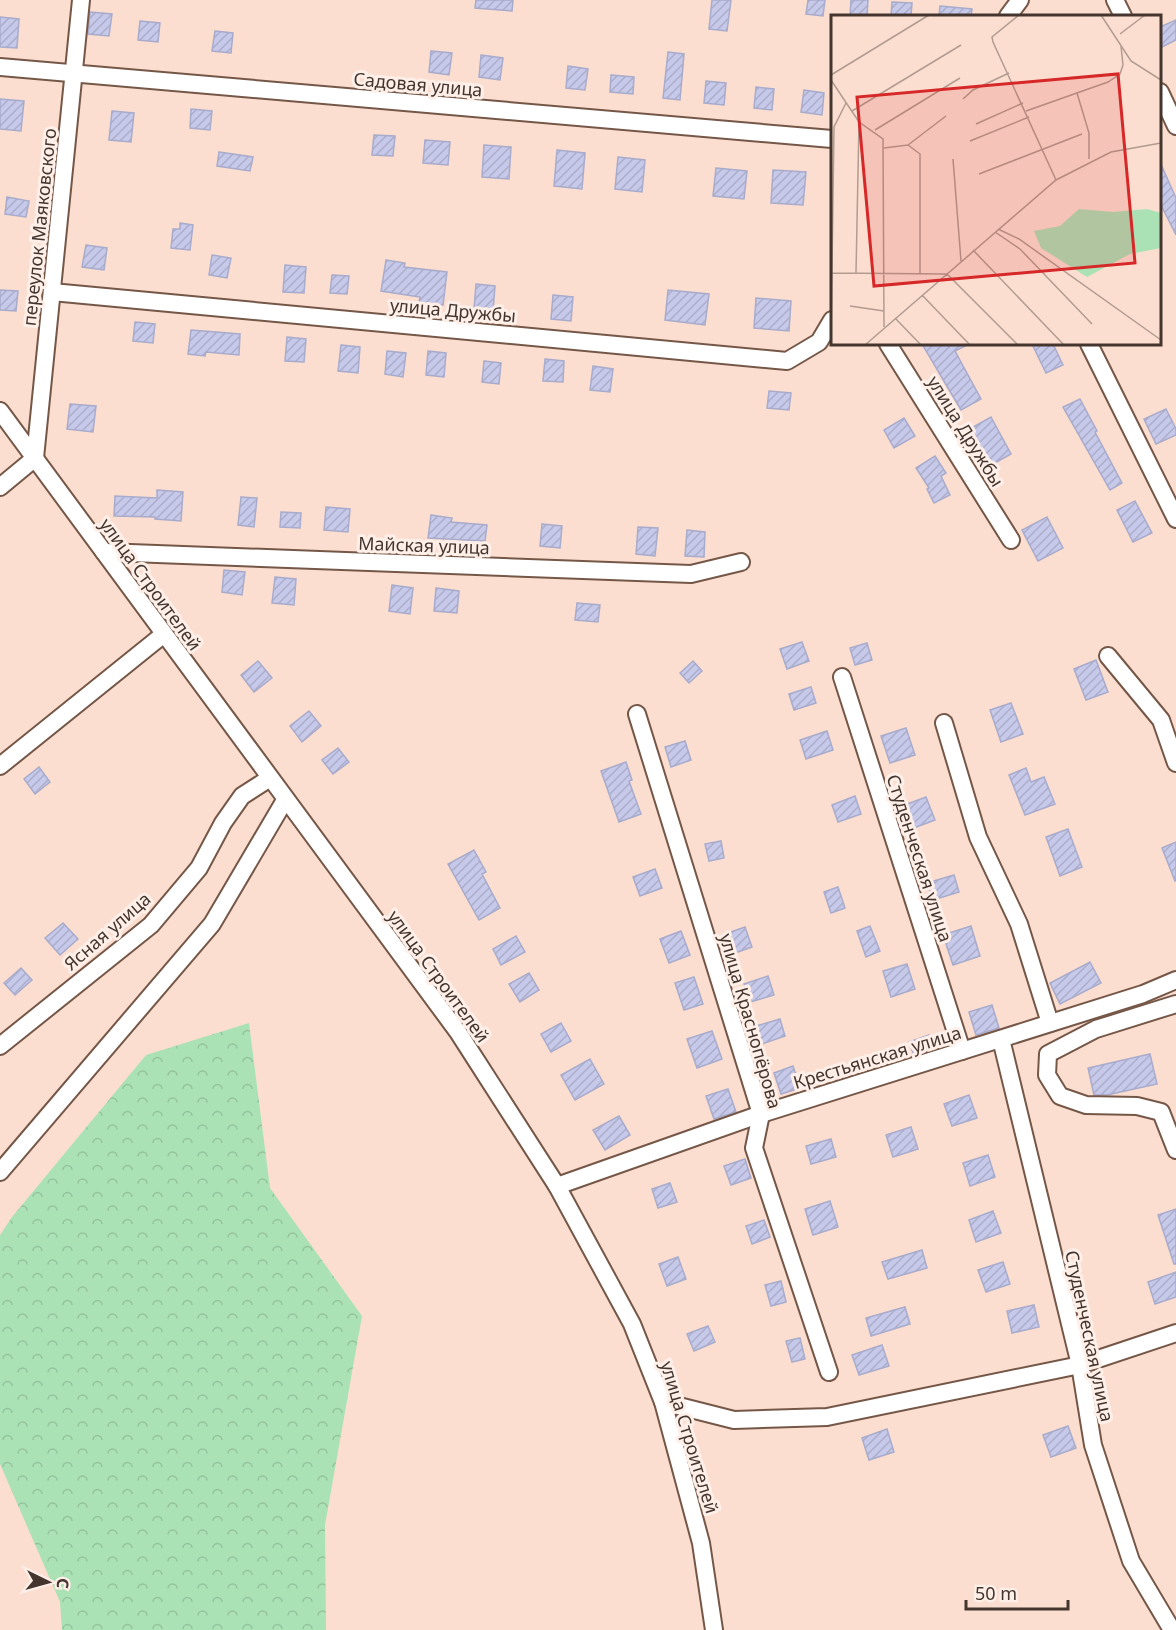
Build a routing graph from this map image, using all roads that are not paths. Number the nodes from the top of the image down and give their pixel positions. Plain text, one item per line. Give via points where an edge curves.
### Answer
1 (81, 0) edge
2 (1020, 0) edge
3 (1115, 0) edge
4 (1009, 15) edge
5 (1122, 15) edge
6 (0, 67) edge
7 (74, 73) junction
8 (1161, 94) edge
9 (1176, 126) edge
10 (831, 139) edge
11 (52, 292) junction
12 (831, 322) edge
13 (889, 345) edge
14 (1089, 345) edge
15 (0, 411) edge
16 (35, 458) junction
17 (0, 487) edge
18 (1176, 519) edge
19 (1011, 540) dead end
20 (104, 552) junction
21 (741, 562) dead end
22 (164, 634) junction
23 (1108, 656) dead end
24 (842, 677) dead end
25 (637, 714) dead end
26 (944, 723) dead end
27 (1176, 763) edge
28 (0, 766) edge
29 (270, 778) junction
30 (285, 800) junction
31 (1176, 980) edge
32 (1176, 1004) edge
33 (1050, 1023) junction
34 (1001, 1039) junction
35 (0, 1046) edge
36 (962, 1051) junction
37 (761, 1114) junction
38 (1176, 1150) edge
39 (0, 1172) edge
40 (557, 1186) junction
41 (1176, 1333) edge
42 (1080, 1365) junction
43 (828, 1372) dead end
44 (663, 1402) junction
45 (714, 1630) edge
46 (1172, 1630) edge

1 - 7 street, переулок Маяковского
2 - 4 street
3 - 5 street
6 - 7 street, Садовая улица
7 - 10 street, Садовая улица
7 - 11 street, переулок Маяковского
8 - 9 street
11 - 12 street, улица Дружбы via 787,361 819,342
11 - 16 street, переулок Маяковского
13 - 19 street, улица Дружбы
14 - 18 street
15 - 16 street, улица Строителей
16 - 17 street
16 - 20 street, улица Строителей
20 - 21 street, Майская улица via 691,574
20 - 22 street, улица Строителей
22 - 28 street
22 - 29 street, улица Строителей
23 - 27 street via 1161,720
24 - 36 street, Студенческая улица
25 - 37 street, улица Краснопёрова
26 - 33 street via 978,837 1019,924
29 - 30 street, улица Строителей
29 - 35 street, Ясная улица via 242,796 199,867 151,924
30 - 39 street via 212,924
30 - 40 street, улица Строителей via 458,1032
31 - 33 street, Крестьянская улица
32 - 38 street via 1096,1029 1048,1054 1047,1076 1060,1096 1086,1106 1137,1106 1161,1112
33 - 34 street, Крестьянская улица
34 - 36 street, Крестьянская улица
34 - 42 street, Студенческая улица
36 - 37 street, Крестьянская улица
37 - 40 street, Крестьянская улица
37 - 43 street, улица Краснопёрова via 754,1148
40 - 44 street, улица Строителей via 632,1324
41 - 42 street
42 - 44 street via 827,1417 734,1420
42 - 46 street, Студенческая улица via 1093,1445 1131,1561
44 - 45 street, улица Строителей via 701,1542

